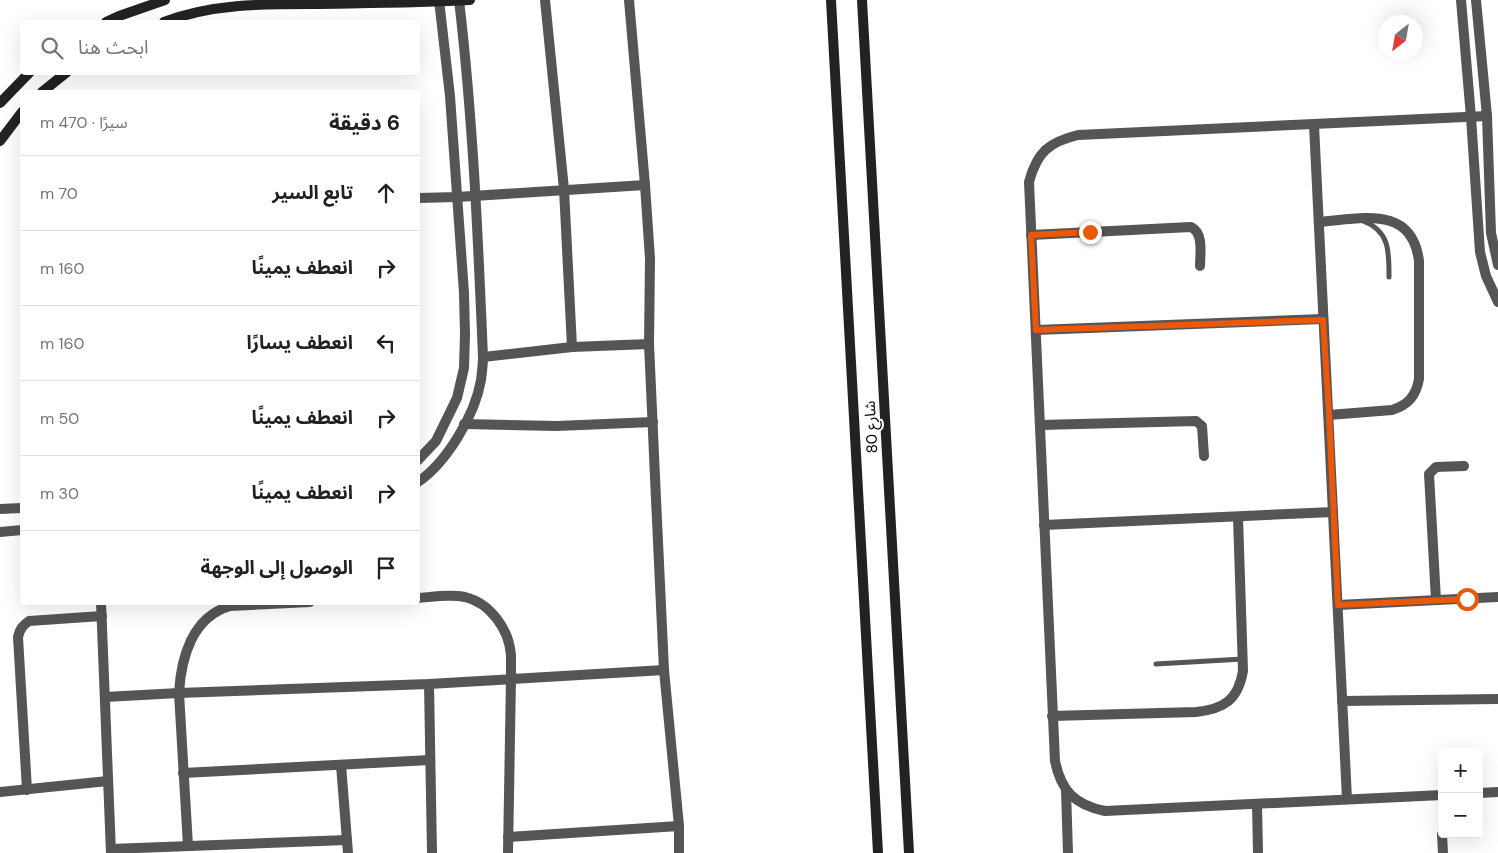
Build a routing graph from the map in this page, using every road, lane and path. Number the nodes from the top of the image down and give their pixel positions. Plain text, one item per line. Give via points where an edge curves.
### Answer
1 (165, 0) edge
2 (459, 0) edge
3 (470, 0) edge
4 (545, 0) edge
5 (628, 0) edge
6 (831, 0) edge
7 (862, 0) edge
8 (1461, 0) edge
9 (1476, 0) edge
10 (439, 1) edge
11 (110, 20) edge
12 (170, 20) edge
13 (27, 75) edge
14 (63, 75) edge
15 (44, 90) edge
16 (0, 103) edge
17 (20, 115) edge
18 (1487, 116) junction
19 (1471, 117) junction
20 (1314, 125) junction
21 (0, 141) edge
22 (645, 185) junction
23 (564, 189) junction
24 (476, 196) junction
25 (456, 197) junction
26 (420, 198) edge
27 (1358, 219) junction
28 (1319, 222) junction
29 (1031, 235) junction
30 (1498, 265) edge
31 (1200, 266) dead end
32 (1389, 277) dead end
33 (1498, 302) edge
34 (1323, 320) junction
35 (1036, 330) junction
36 (649, 344) junction
37 (572, 347) junction
38 (483, 357) junction
39 (1329, 414) junction
40 (653, 422) junction
41 (464, 424) junction
42 (1040, 425) junction
43 (1204, 456) dead end
44 (420, 458) edge
45 (1464, 466) dead end
46 (420, 481) edge
47 (20, 508) edge
48 (0, 509) edge
49 (1332, 512) junction
50 (1238, 516) junction
51 (1044, 525) junction
52 (20, 530) edge
53 (0, 532) edge
54 (1498, 597) edge
55 (420, 598) edge
56 (1436, 600) junction
57 (101, 605) edge
58 (250, 605) edge
59 (1338, 605) junction
60 (102, 616) junction
61 (1243, 659) junction
62 (1156, 664) dead end
63 (664, 670) junction
64 (511, 678) junction
65 (429, 684) junction
66 (178, 693) junction
67 (105, 697) junction
68 (1498, 699) edge
69 (1342, 701) junction
70 (1052, 716) junction
71 (430, 760) junction
72 (340, 765) junction
73 (183, 773) junction
74 (108, 781) junction
75 (27, 790) junction
76 (1066, 790) junction
77 (0, 792) edge
78 (1498, 792) edge
79 (1483, 793) edge
80 (1438, 795) edge
81 (1347, 799) junction
82 (1257, 804) junction
83 (679, 826) junction
84 (508, 837) junction
85 (1442, 838) edge
86 (346, 840) junction
87 (188, 846) junction
88 (111, 851) edge
89 (348, 853) edge
90 (432, 853) edge
91 (508, 853) edge
92 (678, 853) edge
93 (878, 853) edge
94 (909, 853) edge
95 (1068, 853) edge
96 (1258, 853) edge
97 (1442, 853) edge

1 - 11 street
2 - 3 street
2 - 10 street
2 - 24 street
4 - 23 street
5 - 22 street
6 - 93 street, شارع 80
7 - 94 street, شارع 80
8 - 19 street
9 - 18 street
10 - 12 street via 222,7
10 - 25 street via 450,96
13 - 16 street
14 - 15 street
17 - 21 street
18 - 19 street
18 - 30 street via 1491,233
19 - 20 street
19 - 33 street via 1480,252
20 - 28 street
20 - 29 street via 1078,135 1060,139 1045,149 1034,164 1029,182
22 - 23 street
22 - 36 street via 650,259
23 - 24 street
23 - 37 street
24 - 25 street
24 - 38 street
25 - 26 street
25 - 44 street via 465,326 464,368 453,407 436,440
27 - 28 street
27 - 32 lane via 1378,230 1385,239 1389,250
27 - 39 street via 1394,221 1408,233 1418,249 1418,388 1400,408
28 - 34 street
29 - 31 street via 1191,227 1200,236
29 - 35 street
34 - 35 street
34 - 39 street
35 - 42 street
36 - 37 street
36 - 40 street
37 - 38 street
38 - 41 street via 481,381
39 - 49 street
40 - 41 street via 557,426
40 - 63 street
41 - 46 street via 448,452
42 - 43 street via 1196,421 1202,426
42 - 51 street
45 - 56 street via 1436,467 1428,478
47 - 48 street
49 - 50 street
49 - 59 street
50 - 51 street
50 - 61 street
51 - 70 street
52 - 53 street
54 - 56 street
55 - 64 street via 464,597 490,611 508,640
56 - 59 street
57 - 60 street
58 - 66 street via 230,606 214,613 198,628 184,656
59 - 69 street
60 - 67 street
60 - 75 street via 29,621 22,626 18,637
61 - 62 lane
61 - 70 street via 1241,684 1234,697 1223,706 1210,710
63 - 64 street
63 - 83 street
64 - 65 street
64 - 84 street
65 - 66 street
65 - 71 street
66 - 67 street
66 - 73 street
67 - 74 street
68 - 69 street
69 - 81 street
70 - 76 street via 1054,761
71 - 72 street
71 - 90 street
72 - 73 street
72 - 86 street
73 - 87 street
74 - 75 street
74 - 88 street
75 - 77 street
76 - 82 street via 1090,808 1105,811
76 - 95 street
78 - 79 street
80 - 81 street
81 - 82 street
82 - 96 street
83 - 84 street
83 - 92 street
84 - 91 street
85 - 97 street
86 - 87 street
86 - 89 street
87 - 88 street

